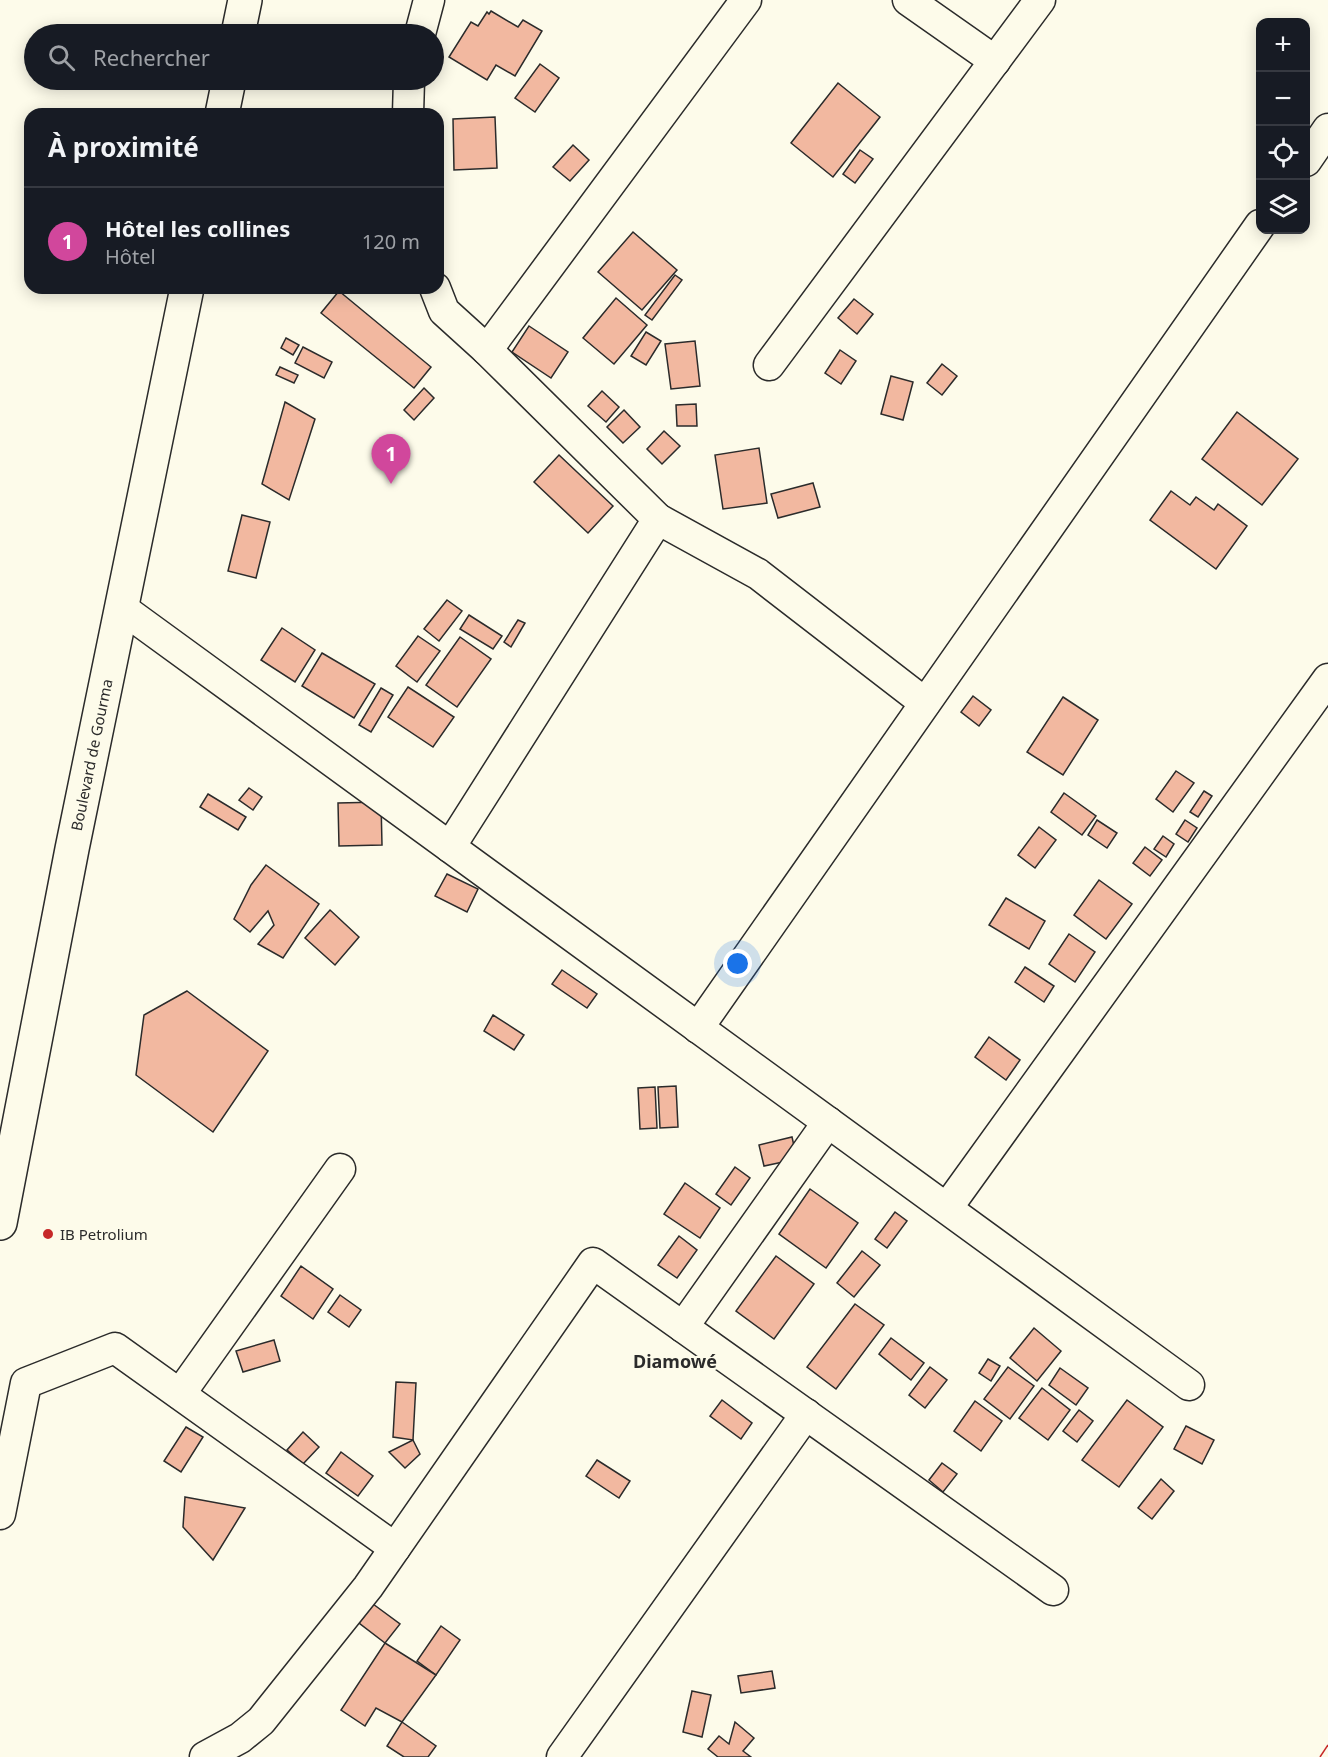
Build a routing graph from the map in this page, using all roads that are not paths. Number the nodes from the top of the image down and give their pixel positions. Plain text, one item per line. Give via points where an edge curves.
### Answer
1 (245, 0) edge
2 (429, 0) edge
3 (746, 0) edge
4 (908, 0) edge
5 (1040, 0) edge
6 (240, 24) edge
7 (423, 24) edge
8 (995, 61) junction
9 (227, 90) edge
10 (409, 90) edge
11 (223, 108) edge
12 (408, 108) edge
13 (1328, 129) edge
14 (1310, 154) edge
15 (1256, 231) edge
16 (186, 294) edge
17 (437, 294) edge
18 (487, 350) junction
19 (769, 365) dead end
20 (658, 519) junction
21 (123, 609) junction
22 (1328, 679) edge
23 (925, 704) junction
24 (450, 847) junction
25 (698, 1028) junction
26 (828, 1122) junction
27 (340, 1169) dead end
28 (947, 1208) junction
29 (0, 1223) edge
30 (683, 1327) junction
31 (1189, 1384) dead end
32 (180, 1394) junction
33 (806, 1414) junction
34 (0, 1514) edge
35 (395, 1548) junction
36 (1053, 1590) dead end
37 (205, 1757) edge
38 (562, 1757) edge

1 - 6 main road
2 - 7 street
3 - 18 street
4 - 8 street
5 - 8 street
8 - 19 street
9 - 11 main road
10 - 12 street
13 - 14 street
15 - 23 street
16 - 21 main road, Boulevard de Gourma
17 - 18 street via 444,311
18 - 20 street
20 - 23 street via 758,574
20 - 24 street
21 - 24 street
21 - 29 main road, Boulevard de Gourma
22 - 28 street
23 - 25 street
24 - 25 street
25 - 26 street
26 - 28 street
26 - 30 street
27 - 32 street
28 - 31 street
30 - 33 street
30 - 35 street via 593,1263
32 - 34 street via 115,1348 26,1383
32 - 35 street
33 - 36 street
33 - 38 street
35 - 37 street via 261,1721

